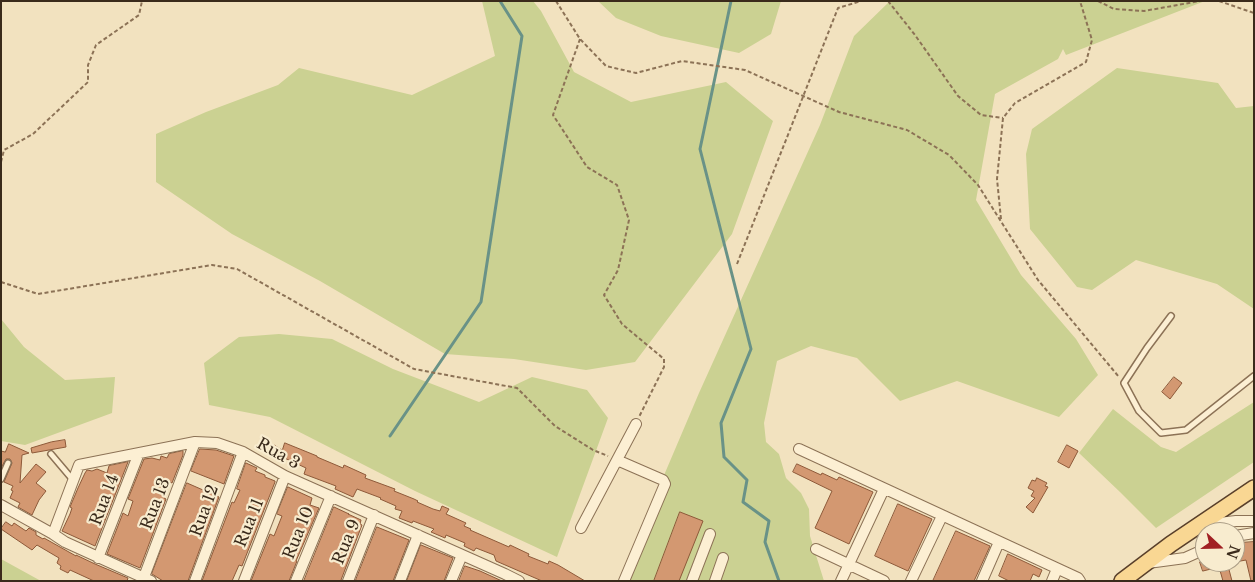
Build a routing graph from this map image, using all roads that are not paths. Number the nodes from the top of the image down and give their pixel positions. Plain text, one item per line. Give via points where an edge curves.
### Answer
1 (1171, 316) dead end
2 (1254, 376) edge
3 (636, 424) road end
4 (195, 442) junction
5 (799, 449) dead end
6 (243, 452) junction
7 (139, 453) junction
8 (51, 454) dead end
9 (617, 460) junction
10 (8, 463) dead end
11 (285, 476) junction
12 (1, 479) edge
13 (73, 480) junction
14 (1254, 488) edge
15 (884, 489) junction
16 (331, 496) junction
17 (1, 505) edge
18 (374, 515) junction
19 (942, 516) junction
20 (1254, 521) edge
21 (1205, 522) edge
22 (1229, 522) edge
23 (581, 528) dead end
24 (1195, 529) edge
25 (53, 534) junction
26 (710, 534) dead end
27 (418, 535) junction
28 (1000, 542) junction
29 (816, 549) dead end
30 (1195, 554) edge
31 (462, 555) junction
32 (98, 558) junction
33 (724, 558) dead end
34 (1145, 563) junction
35 (848, 564) junction
36 (1057, 569) junction
37 (504, 577) edge
38 (1126, 578) edge
39 (148, 579) edge
40 (195, 581) edge
41 (244, 581) edge
42 (296, 581) edge
43 (348, 581) edge
44 (400, 581) edge
45 (451, 581) edge
46 (518, 581) edge
47 (624, 581) edge
48 (692, 581) edge
49 (715, 581) edge
50 (841, 581) edge
51 (884, 581) edge
52 (911, 581) edge
53 (982, 581) edge
54 (1052, 581) edge
55 (1080, 581) edge
56 (1114, 581) edge

1 - 2 lane via 1124,383 1139,411 1161,433 1186,430
3 - 9 street
4 - 6 street, Rua 3 via 217,443
4 - 7 street, Rua 3
4 - 39 street, Rua 13
5 - 15 street
6 - 11 street, Rua 3
6 - 40 street, Rua 12
7 - 13 street, Rua 3 via 79,465
7 - 32 street, Rua 14
8 - 13 lane
9 - 23 street
9 - 47 street via 663,480 665,484
10 - 12 lane
11 - 16 street, Rua 3
11 - 41 street, Rua 11
13 - 25 street, Rua 3
14 - 21 main road
15 - 19 street
15 - 35 street
16 - 18 street, Rua 3
16 - 42 street, Rua 10
17 - 25 street
18 - 27 street, Rua 3
18 - 43 street, Rua 9
19 - 28 street
19 - 52 street
20 - 22 street
24 - 34 main road
25 - 32 street
26 - 48 street
27 - 31 street, Rua 3
27 - 44 street
28 - 36 street
28 - 53 street
29 - 35 street
30 - 34 street via 1185,558
31 - 37 street, Rua 3
31 - 45 street
32 - 39 street
33 - 49 street
34 - 38 main road
35 - 50 street
35 - 51 street
36 - 54 street
36 - 55 street
37 - 46 street, Rua 3
38 - 56 main road

